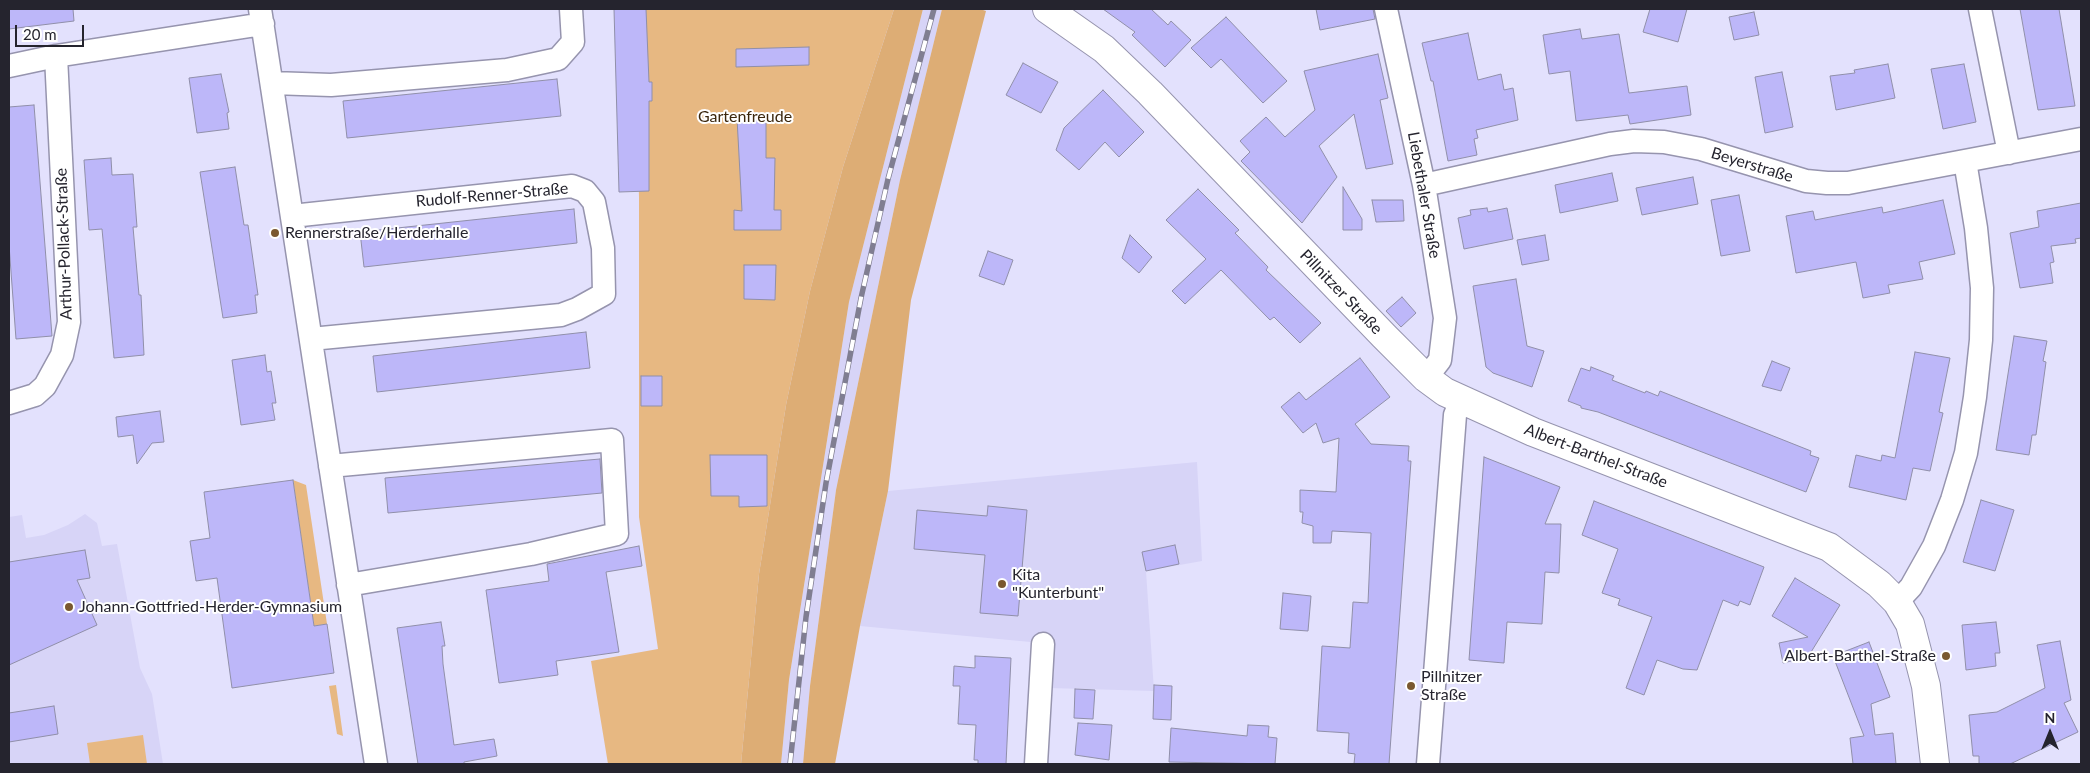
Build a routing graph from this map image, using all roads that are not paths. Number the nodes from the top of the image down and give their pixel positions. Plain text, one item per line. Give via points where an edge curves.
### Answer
1 (571, 9) edge
2 (1047, 9) edge
3 (1386, 9) edge
4 (1980, 9) edge
5 (261, 16) edge
6 (56, 56) junction
7 (9, 66) edge
8 (272, 84) junction
9 (2081, 139) edge
10 (2009, 154) junction
11 (1965, 161) junction
12 (1424, 185) junction
13 (292, 216) junction
14 (311, 339) junction
15 (1426, 378) junction
16 (1461, 400) junction
17 (9, 403) edge
18 (330, 466) junction
19 (348, 585) junction
20 (1898, 602) junction
21 (1043, 644) dead end
22 (376, 764) edge
23 (1036, 764) edge
24 (1428, 764) edge
25 (1935, 764) edge

1 - 8 street via 573,42 558,59 497,71 331,85
2 - 15 street, Pillnitzer Straße via 1104,49 1150,93
3 - 12 street, Liebethaler Straße
4 - 10 street
5 - 6 street
5 - 8 street
6 - 7 street
6 - 17 street, Arthur-Pollack-Straße via 69,322 62,355 45,386 35,395
8 - 13 street
9 - 10 street, Beyerstraße
10 - 11 street, Beyerstraße
11 - 12 street, Beyerstraße via 1827,184 1806,181 1701,149 1664,142 1634,141
11 - 20 street via 1982,288 1975,397 1966,453 1952,500 1934,546 1911,587
12 - 15 street, Liebethaler Straße via 1445,318 1440,360
13 - 14 street
13 - 14 street, Rudolf-Renner-Straße via 572,186 584,191 594,202 603,248 604,294 561,315
14 - 18 street
15 - 16 street, Pillnitzer Straße
16 - 20 street, Albert-Barthel-Straße via 1533,432 1829,547
16 - 24 street via 1455,415
18 - 19 street
18 - 19 street via 612,440 617,534 531,554
19 - 22 street
20 - 25 street, Albert-Barthel-Straße via 1910,624 1921,661
21 - 23 street

